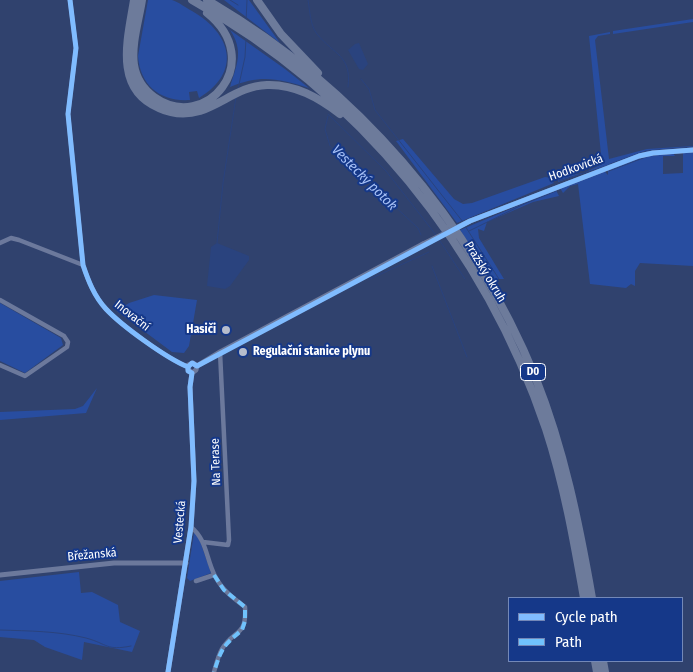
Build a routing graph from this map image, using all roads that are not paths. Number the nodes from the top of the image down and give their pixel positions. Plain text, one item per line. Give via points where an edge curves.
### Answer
1 (70, 0) edge
2 (134, 0) edge
3 (142, 0) edge
4 (191, 0) edge
5 (207, 0) edge
6 (257, 0) edge
7 (340, 97) junction
8 (366, 133) junction
9 (693, 150) edge
10 (0, 243) edge
11 (82, 264) junction
12 (0, 300) edge
13 (220, 352) junction
14 (0, 365) edge
15 (188, 366) junction
16 (197, 366) junction
17 (192, 373) junction
18 (191, 527) junction
19 (203, 542) junction
20 (186, 563) junction
21 (0, 575) edge
22 (214, 576) junction
23 (196, 581) dead end
24 (584, 597) edge
25 (592, 597) edge
26 (168, 672) edge
27 (214, 672) edge

1 - 11 street, Inovační via 76,48 68,114
2 - 8 highway via 126,66 133,85 143,98 160,109 180,114 201,111 237,92 267,85 298,90 327,104
3 - 4 highway via 134,50 136,72 153,96 181,106 198,104 217,92 228,77 232,61 231,46 224,31
4 - 8 highway, Pražský okruh / D0 via 251,37 319,89
5 - 7 highway, Pražský okruh / D0 via 301,64
6 - 7 highway via 282,34
7 - 25 highway, Pražský okruh / D0 via 383,140 430,195 472,256 510,322 536,379 560,450
8 - 24 highway, Pražský okruh / D0 via 442,224 471,267 503,325 528,382 553,453 566,500
9 - 13 street, Hodkovická, bridge via 639,156 470,221
10 - 11 street via 11,238 19,240
11 - 15 street, Inovační via 105,308 174,360
12 - 14 street via 64,336 68,342 67,347 25,376
13 - 16 street
13 - 19 street, Na Terase via 229,540 228,545
15 - 16 street via 192,363
15 - 17 street
16 - 17 street
17 - 18 street, Vestecká via 194,481
18 - 19 street
18 - 20 street, Vestecká
19 - 22 street
20 - 21 street, Břežanská via 114,563
20 - 26 street, Vestecká
22 - 23 street
22 - 27 street via 224,590 245,607 246,613 242,630 220,651

